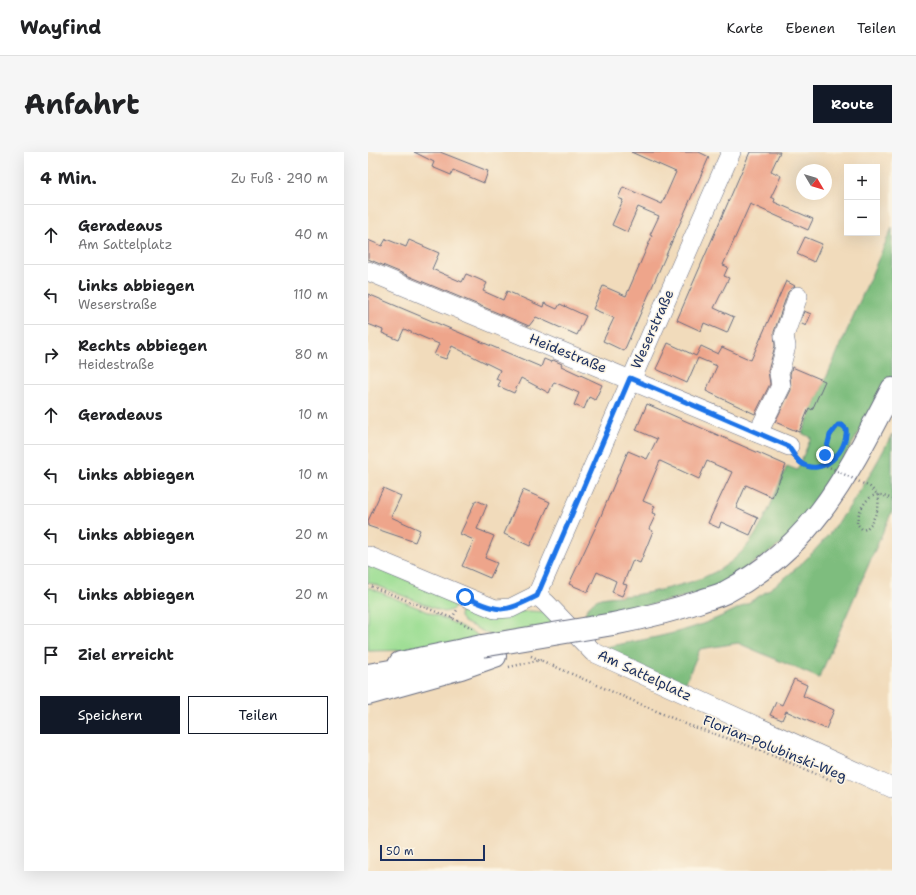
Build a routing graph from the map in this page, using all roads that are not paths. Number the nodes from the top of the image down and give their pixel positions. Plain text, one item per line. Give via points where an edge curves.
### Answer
1 (731, 152) edge
2 (368, 271) edge
3 (798, 296) dead end
4 (630, 378) junction
5 (892, 389) edge
6 (892, 416) edge
7 (758, 433) junction
8 (788, 446) road end
9 (368, 556) edge
10 (537, 596) junction
11 (618, 628) junction
12 (485, 645) junction
13 (434, 656) junction
14 (368, 659) edge
15 (368, 669) edge
16 (368, 675) edge
17 (368, 694) edge
18 (892, 788) edge

1 - 4 street, Weserstraße
2 - 4 street, Heidestraße
3 - 7 street via 784,336 786,346 779,373 781,386
4 - 7 street, Heidestraße
4 - 10 street, Weserstraße
5 - 11 highway via 847,476 804,532 784,552 762,570 725,592
6 - 11 highway via 857,480 822,532 781,571 758,588 686,620
7 - 8 street, Heidestraße
9 - 10 street via 495,609 511,608
10 - 18 street, Am Sattelplatz via 593,652
11 - 12 highway
12 - 13 highway
12 - 16 highway via 452,660
12 - 17 highway via 461,668
13 - 14 highway
13 - 15 highway

